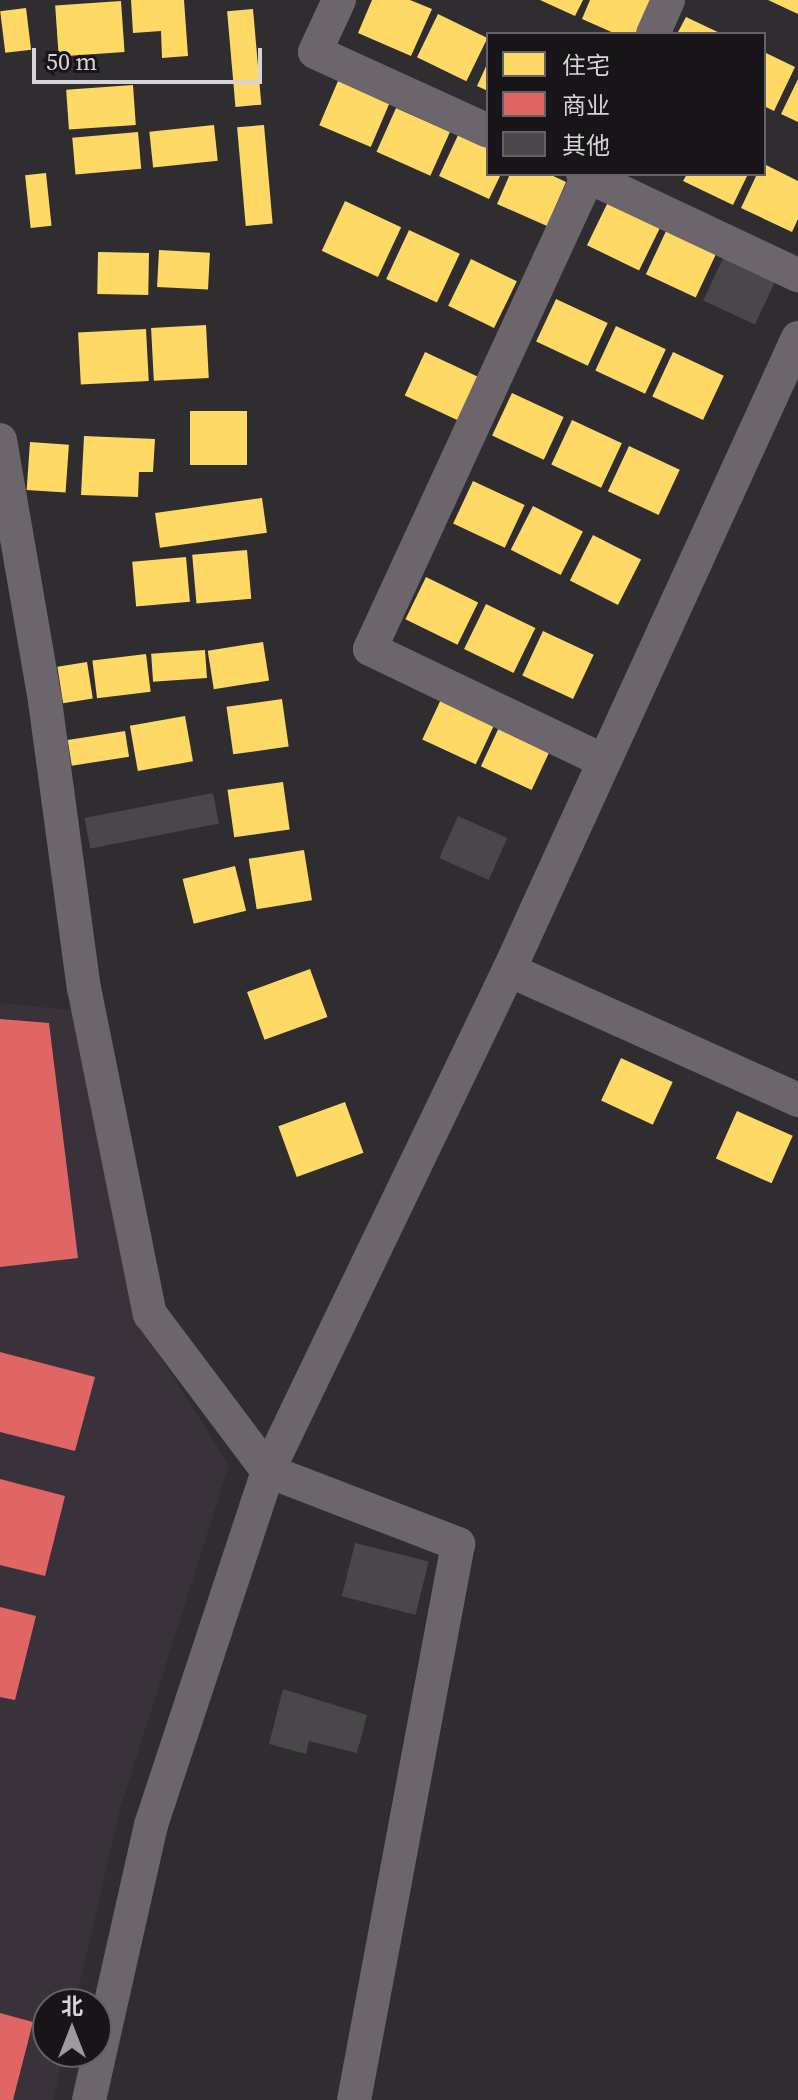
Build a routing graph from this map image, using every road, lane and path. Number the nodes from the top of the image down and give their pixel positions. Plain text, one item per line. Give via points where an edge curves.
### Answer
1 (339, 0) edge
2 (668, 0) edge
3 (654, 32) edge
4 (486, 130) edge
5 (586, 176) edge
6 (588, 176) edge
7 (798, 275) edge
8 (798, 338) edge
9 (0, 440) edge
10 (604, 761) junction
11 (509, 970) junction
12 (798, 1100) edge
13 (268, 1471) junction
14 (89, 2100) edge
15 (354, 2100) edge

1 - 4 street via 315,52
2 - 3 street
5 - 10 street via 370,649
6 - 7 street
8 - 10 street
9 - 13 street via 45,701 84,988 150,1314
10 - 11 street
11 - 12 street
11 - 13 street
13 - 14 street via 151,1825
13 - 15 street via 458,1544

